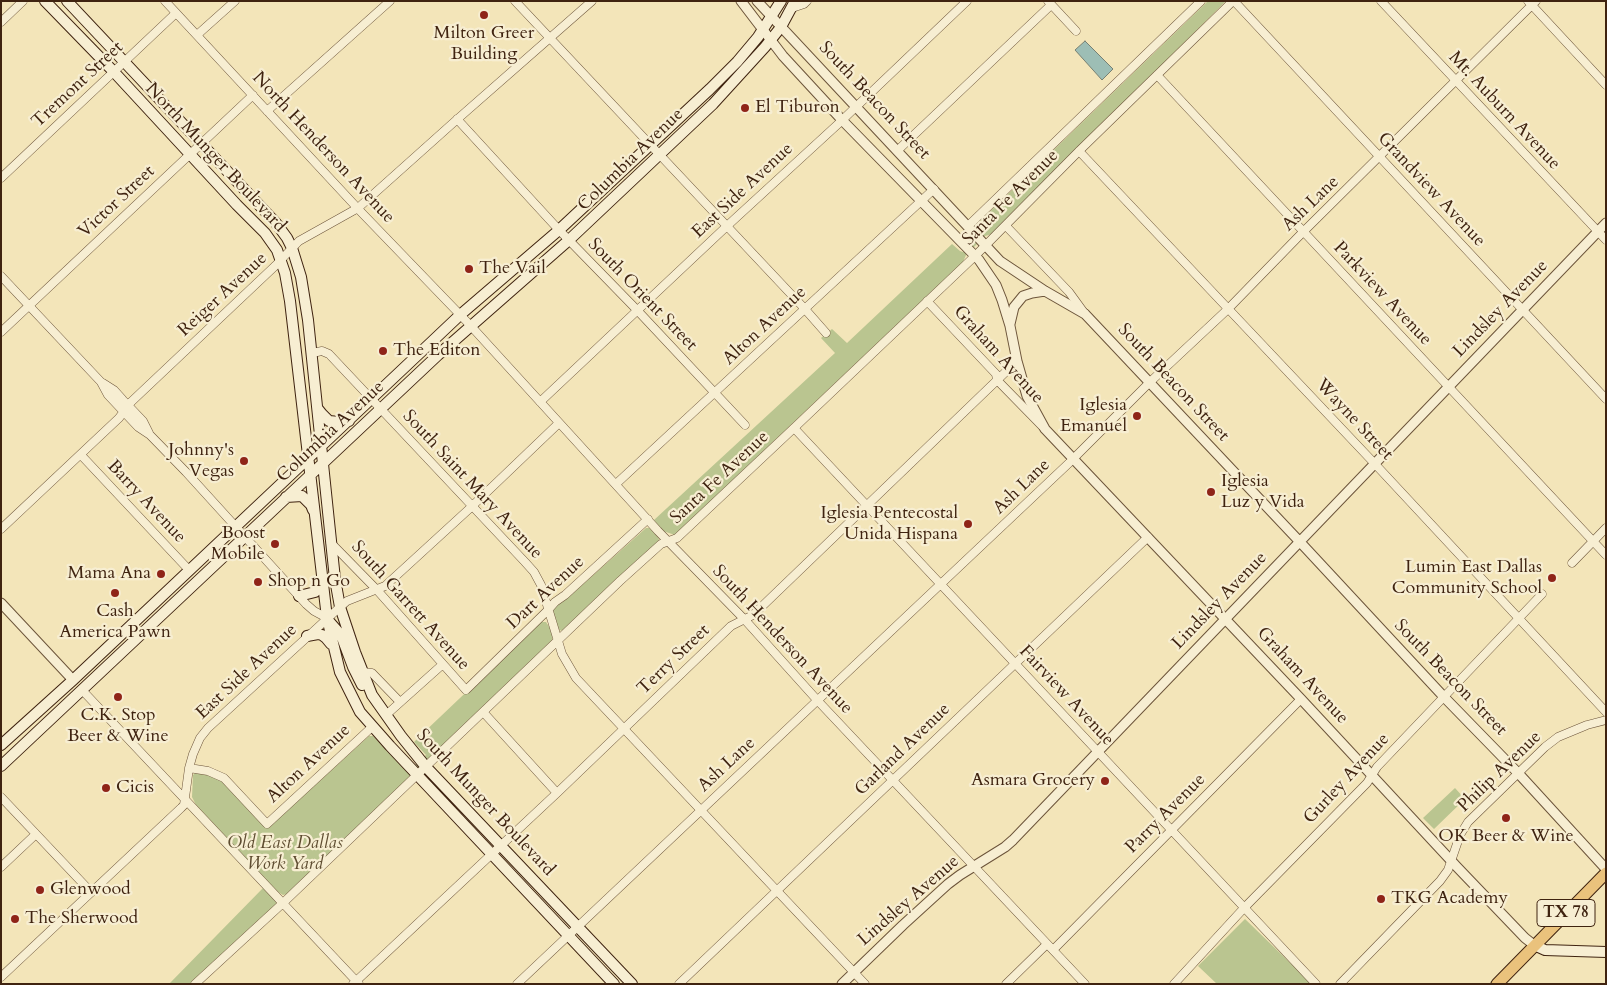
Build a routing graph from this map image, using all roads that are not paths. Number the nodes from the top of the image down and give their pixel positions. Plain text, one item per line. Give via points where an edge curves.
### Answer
1 (23, 1) edge
2 (45, 1) edge
3 (67, 1) edge
4 (165, 1) edge
5 (235, 1) edge
6 (390, 1) edge
7 (515, 1) edge
8 (592, 1) edge
9 (741, 1) edge
10 (757, 1) edge
11 (780, 1) edge
12 (807, 1) edge
13 (967, 1) edge
14 (1201, 1) edge
15 (1234, 1) edge
16 (1381, 1) edge
17 (1050, 3) edge
18 (1532, 3) edge
19 (794, 5) edge
20 (176, 13) junction
21 (772, 17) junction
22 (1, 22) edge
23 (781, 27) junction
24 (763, 30) junction
25 (1076, 31) dead end
26 (197, 35) junction
27 (550, 39) junction
28 (770, 40) junction
29 (124, 62) junction
30 (114, 72) junction
31 (1157, 75) junction
32 (1455, 81) junction
33 (1606, 85) edge
34 (253, 95) junction
35 (856, 106) junction
36 (267, 111) junction
37 (457, 119) junction
38 (842, 120) junction
39 (201, 143) junction
40 (650, 145) junction
41 (898, 150) junction
42 (1079, 151) junction
43 (190, 154) junction
44 (659, 155) junction
45 (1380, 157) junction
46 (1, 178) edge
47 (934, 189) junction
48 (920, 200) junction
49 (358, 208) junction
50 (1606, 223) edge
51 (727, 226) junction
52 (968, 226) junction
53 (1006, 226) junction
54 (560, 230) junction
55 (1303, 232) junction
56 (1598, 232) junction
57 (569, 240) junction
58 (1606, 240) edge
59 (986, 246) junction
60 (292, 248) junction
61 (976, 255) junction
62 (281, 260) junction
63 (1, 276) edge
64 (1045, 291) junction
65 (927, 301) junction
66 (29, 306) junction
67 (804, 308) junction
68 (1228, 309) junction
69 (638, 310) junction
70 (1523, 310) junction
71 (1085, 314) junction
72 (460, 316) junction
73 (470, 325) junction
74 (1010, 326) junction
75 (1, 332) edge
76 (826, 334) dead end
77 (312, 353) junction
78 (1017, 361) junction
79 (997, 380) junction
80 (1150, 382) junction
81 (1449, 387) junction
82 (715, 393) junction
83 (372, 399) junction
84 (1606, 399) edge
85 (540, 402) junction
86 (317, 406) junction
87 (126, 409) junction
88 (380, 409) junction
89 (349, 421) junction
90 (559, 423) junction
91 (744, 425) dead end
92 (794, 428) junction
93 (1045, 429) junction
94 (321, 446) junction
95 (80, 454) junction
96 (308, 458) junction
97 (1074, 458) junction
98 (323, 462) junction
99 (1375, 464) junction
100 (311, 474) junction
101 (616, 484) junction
102 (286, 497) junction
103 (472, 505) junction
104 (867, 507) junction
105 (316, 514) junction
106 (648, 519) junction
107 (236, 527) junction
108 (1606, 528) edge
109 (1, 529) edge
110 (1148, 536) junction
111 (245, 537) junction
112 (668, 541) junction
113 (1300, 542) junction
114 (1593, 542) junction
115 (331, 543) junction
116 (1606, 555) edge
117 (320, 559) junction
118 (1572, 563) dead end
119 (190, 570) junction
120 (322, 584) junction
121 (941, 585) junction
122 (377, 590) junction
123 (1542, 594) dead end
124 (299, 596) junction
125 (1, 603) edge
126 (340, 607) junction
127 (548, 610) junction
128 (142, 616) junction
129 (327, 618) junction
130 (1225, 619) junction
131 (1520, 619) junction
132 (745, 620) junction
133 (150, 626) junction
134 (306, 636) junction
135 (558, 642) junction
136 (332, 645) junction
137 (1016, 663) junction
138 (442, 664) junction
139 (363, 672) junction
140 (73, 680) junction
141 (82, 690) junction
142 (466, 690) joint
143 (372, 695) junction
144 (1444, 697) junction
145 (1301, 699) junction
146 (818, 701) junction
147 (400, 702) junction
148 (1606, 712) edge
149 (484, 713) junction
150 (386, 715) junction
151 (1606, 720) edge
152 (372, 727) junction
153 (624, 728) junction
154 (1, 745) edge
155 (1097, 752) junction
156 (1, 766) edge
157 (426, 767) junction
158 (189, 768) junction
159 (1372, 774) junction
160 (1518, 774) junction
161 (418, 775) junction
162 (893, 780) junction
163 (557, 793) junction
164 (1, 797) edge
165 (184, 798) junction
166 (701, 810) junction
167 (1172, 830) junction
168 (36, 834) junction
169 (500, 846) junction
170 (491, 855) junction
171 (1451, 860) junction
172 (974, 866) junction
173 (1, 867) edge
174 (1606, 869) edge
175 (1606, 873) edge
176 (777, 891) junction
177 (91, 892) junction
178 (283, 903) junction
179 (1244, 908) junction
180 (578, 926) junction
181 (568, 935) junction
182 (1047, 944) junction
183 (1534, 945) junction
184 (1053, 950) junction
185 (1606, 952) edge
186 (854, 972) junction
187 (1, 978) edge
188 (356, 983) edge
189 (195, 984) edge
190 (517, 984) edge
191 (614, 984) edge
192 (632, 984) edge
193 (679, 984) edge
194 (842, 984) edge
195 (865, 984) edge
196 (1006, 984) edge
197 (1085, 984) edge
198 (1174, 984) edge
199 (1316, 984) edge
200 (1340, 984) edge
201 (1497, 984) edge

1 - 22 street
2 - 30 main road, North Munger Boulevard
3 - 29 main road, North Munger Boulevard
4 - 20 street, North Henderson Avenue
5 - 26 street
6 - 36 street
7 - 27 street
8 - 27 street, Reiger Avenue
9 - 24 street, South Beacon Street
10 - 21 street, South Beacon Street
11 - 21 main road, Columbia Avenue
12 - 19 street
13 - 35 street, East Side Avenue
14 - 52 street, Santa Fe Avenue
15 - 31 street, Santa Fe Avenue
15 - 45 street, Grandview Avenue
16 - 32 street, Mt. Auburn Avenue
17 - 25 street
17 - 41 street
18 - 32 street, Ash Lane
18 - 33 street
19 - 23 main road, Columbia Avenue
20 - 26 street, North Henderson Avenue
20 - 29 street, Tremont Street
21 - 23 street, South Beacon Street
21 - 24 main road, Columbia Avenue
23 - 28 main road, Columbia Avenue
23 - 35 street, South Beacon Street
24 - 28 street, South Beacon Street
24 - 40 main road, Columbia Avenue via 737,62
26 - 34 street, North Henderson Avenue
27 - 37 street, Reiger Avenue
27 - 40 street
28 - 38 street, South Beacon Street
28 - 44 main road, Columbia Avenue via 725,92
29 - 30 street, Tremont Street
29 - 39 main road, North Munger Boulevard
30 - 43 main road, North Munger Boulevard
30 - 46 street, Tremont Street
31 - 42 street, Santa Fe Avenue
31 - 55 street, Parkview Avenue
32 - 45 street, Ash Lane
32 - 56 street, Mt. Auburn Avenue
34 - 36 street, North Henderson Avenue
34 - 39 street, Victor Street
35 - 38 street, East Side Avenue
35 - 41 street, South Beacon Street
36 - 49 street, North Henderson Avenue
37 - 49 street, Reiger Avenue
37 - 54 street, South Orient Street
38 - 48 street, South Beacon Street
38 - 51 street, East Side Avenue
39 - 43 street, Victor Street
39 - 60 main road, North Munger Boulevard via 276,223
40 - 44 street
40 - 54 main road, Columbia Avenue
41 - 47 street, South Beacon Street
42 - 53 street, Santa Fe Avenue
42 - 68 street, Wayne Street
43 - 62 main road, North Munger Boulevard via 265,233
43 - 66 street, Victor Street
44 - 51 street
44 - 57 main road, Columbia Avenue
45 - 55 street, Ash Lane
45 - 70 street, Grandview Avenue
47 - 48 street, Alton Avenue
47 - 52 street, South Beacon Street
48 - 61 street, South Beacon Street
48 - 67 street, Alton Avenue
49 - 60 street, Reiger Avenue
49 - 72 street, North Henderson Avenue
50 - 56 street, Lindsley Avenue
51 - 67 street
51 - 69 street, East Side Avenue
52 - 59 street, South Beacon Street
53 - 59 street, Santa Fe Avenue
53 - 71 street, South Beacon Street via 1069,292
54 - 57 street, South Orient Street
54 - 72 main road, Columbia Avenue
55 - 68 street, Ash Lane
55 - 81 street, Parkview Avenue
56 - 58 street, Mt. Auburn Avenue
56 - 70 street, Lindsley Avenue
57 - 69 street, South Orient Street
57 - 73 main road, Columbia Avenue
59 - 61 street, Santa Fe Avenue
59 - 64 street, South Beacon Street via 1000,261
60 - 62 street, Reiger Avenue
60 - 77 main road, North Munger Boulevard via 301,277
61 - 65 street, Santa Fe Avenue
61 - 74 street, Graham Avenue via 996,285
62 - 87 street, Reiger Avenue
62 - 96 main road, North Munger Boulevard via 289,294
63 - 66 street
64 - 71 street, South Beacon Street
64 - 74 street via 1023,296 1014,307
65 - 79 street, Graham Avenue via 996,374
65 - 92 street, Santa Fe Avenue
66 - 75 street, Victor Street
66 - 87 street via 101,382 114,390
67 - 76 street
67 - 82 street, Alton Avenue
68 - 80 street, Ash Lane
68 - 99 street, Wayne Street
69 - 82 street, South Orient Street
69 - 85 street, East Side Avenue
70 - 81 street, Lindsley Avenue
70 - 84 street, Grandview Avenue
71 - 80 street, South Beacon Street
72 - 73 street, South Henderson Avenue
72 - 83 main road, Columbia Avenue
73 - 85 street, South Henderson Avenue
73 - 88 main road, Columbia Avenue
74 - 78 street, Graham Avenue
77 - 83 street, South Saint Mary Avenue via 329,354
77 - 86 main road, North Munger Boulevard
78 - 79 street, Terry Street
78 - 93 street, Graham Avenue via 1027,396
79 - 93 street, Graham Avenue
79 - 104 street, Terry Street
80 - 97 street, Ash Lane
80 - 113 street, South Beacon Street
81 - 99 street, Lindsley Avenue
81 - 114 street, Parkview Avenue
82 - 91 street, South Orient Street
82 - 101 street, Alton Avenue
83 - 88 street, South Saint Mary Avenue
83 - 89 main road, Columbia Avenue
85 - 90 street, South Henderson Avenue
86 - 89 main road via 329,421
86 - 94 main road, North Munger Boulevard
87 - 95 street, Reiger Avenue
87 - 107 street via 143,422 150,434
88 - 98 main road, Columbia Avenue
88 - 103 street, South Saint Mary Avenue
89 - 94 main road, Columbia Avenue
90 - 101 street, South Henderson Avenue
90 - 103 street, East Side Avenue
92 - 104 street, Fairview Avenue
92 - 112 street, Santa Fe Avenue via 677,538
93 - 97 street, Graham Avenue
94 - 96 main road, Columbia Avenue
94 - 98 main road, South Munger Boulevard
95 - 109 street, Reiger Avenue
95 - 119 street, Barry Avenue
96 - 100 main road, South Munger Boulevard
96 - 107 main road, Columbia Avenue
97 - 110 street, Graham Avenue
97 - 121 street, Ash Lane
98 - 100 main road, Columbia Avenue
98 - 115 main road, South Munger Boulevard
99 - 113 street, Lindsley Avenue
99 - 131 street, Wayne Street
100 - 102 main road, Columbia Avenue
100 - 105 main road, South Munger Boulevard
101 - 106 street, South Henderson Avenue
102 - 105 main road via 302,496
102 - 111 main road, Columbia Avenue
103 - 122 street, East Side Avenue
103 - 127 street, South Saint Mary Avenue via 534,572
104 - 121 street, Fairview Avenue
104 - 132 street, Terry Street
105 - 117 main road, South Munger Boulevard
106 - 112 street, South Henderson Avenue
106 - 127 street, Dart Avenue
107 - 111 street
107 - 119 main road, Columbia Avenue
108 - 114 street
110 - 130 street, Graham Avenue
110 - 137 street, Garland Avenue
111 - 124 street
111 - 133 main road, Columbia Avenue
112 - 132 street, South Henderson Avenue
112 - 135 street, Santa Fe Avenue via 661,544
113 - 130 street, Lindsley Avenue
113 - 144 street, South Beacon Street
114 - 116 street, Parkview Avenue
114 - 118 street
115 - 122 street, South Garrett Avenue
115 - 126 main road, South Munger Boulevard
117 - 120 main road, South Munger Boulevard
117 - 126 main road via 326,566 331,593
119 - 128 main road, Columbia Avenue
120 - 124 main road via 315,592
120 - 129 main road, South Munger Boulevard
121 - 137 street, Fairview Avenue
121 - 146 street, Ash Lane
122 - 126 street, East Side Avenue
122 - 138 street, South Garrett Avenue
123 - 131 street, Gurley Avenue
124 - 129 street via 314,611
125 - 140 street
126 - 129 street, East Side Avenue
126 - 139 main road, South Munger Boulevard
127 - 135 street, South Saint Mary Avenue
127 - 142 street, Dart Avenue
128 - 133 main road
128 - 140 main road, Columbia Avenue
129 - 134 street, East Side Avenue
129 - 136 main road, South Munger Boulevard
129 - 143 main road via 341,635 363,688
130 - 145 street, Graham Avenue
130 - 155 street, Lindsley Avenue
131 - 144 street, Gurley Avenue
131 - 148 street, Wayne Street
132 - 146 street, South Henderson Avenue
132 - 153 street, Terry Street via 731,626
133 - 141 main road, Columbia Avenue
134 - 136 main road via 322,635
134 - 158 street, East Side Avenue via 208,728 196,745
135 - 149 street, Santa Fe Avenue
135 - 153 street, South Saint Mary Avenue via 576,678
136 - 152 main road, South Munger Boulevard via 340,672 360,712
137 - 155 street, Fairview Avenue
137 - 162 street, Garland Avenue
138 - 142 street, South Garrett Avenue
138 - 147 street
139 - 143 main road, South Munger Boulevard
139 - 147 street via 372,673
140 - 141 main road
140 - 154 main road, Columbia Avenue
141 - 156 main road, Columbia Avenue
141 - 165 street
143 - 150 main road, South Munger Boulevard
144 - 159 street, Gurley Avenue
144 - 160 street, South Beacon Street
145 - 159 street, Graham Avenue
145 - 167 street, Parry Avenue
146 - 162 street, South Henderson Avenue
146 - 166 street, Ash Lane
147 - 150 street
149 - 157 street, Santa Fe Avenue
149 - 163 street
150 - 157 main road, South Munger Boulevard
151 - 160 street, Philip Avenue via 1558,737
152 - 158 street, Alton Avenue via 267,824 224,778
152 - 161 main road, South Munger Boulevard
153 - 163 street, Terry Street
153 - 166 street, South Saint Mary Avenue
155 - 167 street, Fairview Avenue
155 - 172 street, Lindsley Avenue via 1013,840
157 - 161 street, Santa Fe Avenue
157 - 169 main road, South Munger Boulevard
158 - 165 street, East Side Avenue
159 - 171 street, Graham Avenue
159 - 179 street, Gurley Avenue
160 - 171 street, Philip Avenue via 1468,822
160 - 174 street, South Beacon Street
161 - 170 main road, South Munger Boulevard
161 - 178 street, Santa Fe Avenue
162 - 172 street, South Henderson Avenue
162 - 176 street, Garland Avenue
163 - 169 street, Terry Street
164 - 168 street
165 - 177 street, East Side Avenue via 184,805
165 - 178 street
166 - 176 street, South Saint Mary Avenue
166 - 180 street, Ash Lane
167 - 179 street, Fairview Avenue
167 - 184 street, Parry Avenue
168 - 173 street
168 - 177 street
169 - 170 street, Terry Street
169 - 180 main road, South Munger Boulevard
170 - 181 main road, South Munger Boulevard
170 - 188 street, Terry Street
171 - 183 street, Graham Avenue
171 - 200 street, Philip Avenue via 1440,880
172 - 182 street, South Henderson Avenue
172 - 186 street, Lindsley Avenue via 948,884
175 - 183 main road, TX 78
176 - 186 street, South Saint Mary Avenue
176 - 193 street, Garland Avenue
177 - 187 street, East Side Avenue
178 - 188 street
178 - 189 street, Santa Fe Avenue
179 - 198 street, Gurley Avenue
179 - 199 street, Fairview Avenue
180 - 181 street, Ash Lane
180 - 192 main road, South Munger Boulevard
181 - 190 street, Ash Lane
181 - 191 main road, South Munger Boulevard
182 - 184 street, South Henderson Avenue
182 - 196 street
183 - 185 main road via 1545,950
183 - 201 main road, TX 78
184 - 197 street, South Henderson Avenue
186 - 194 street, Lindsley Avenue
186 - 195 street, South Saint Mary Avenue

